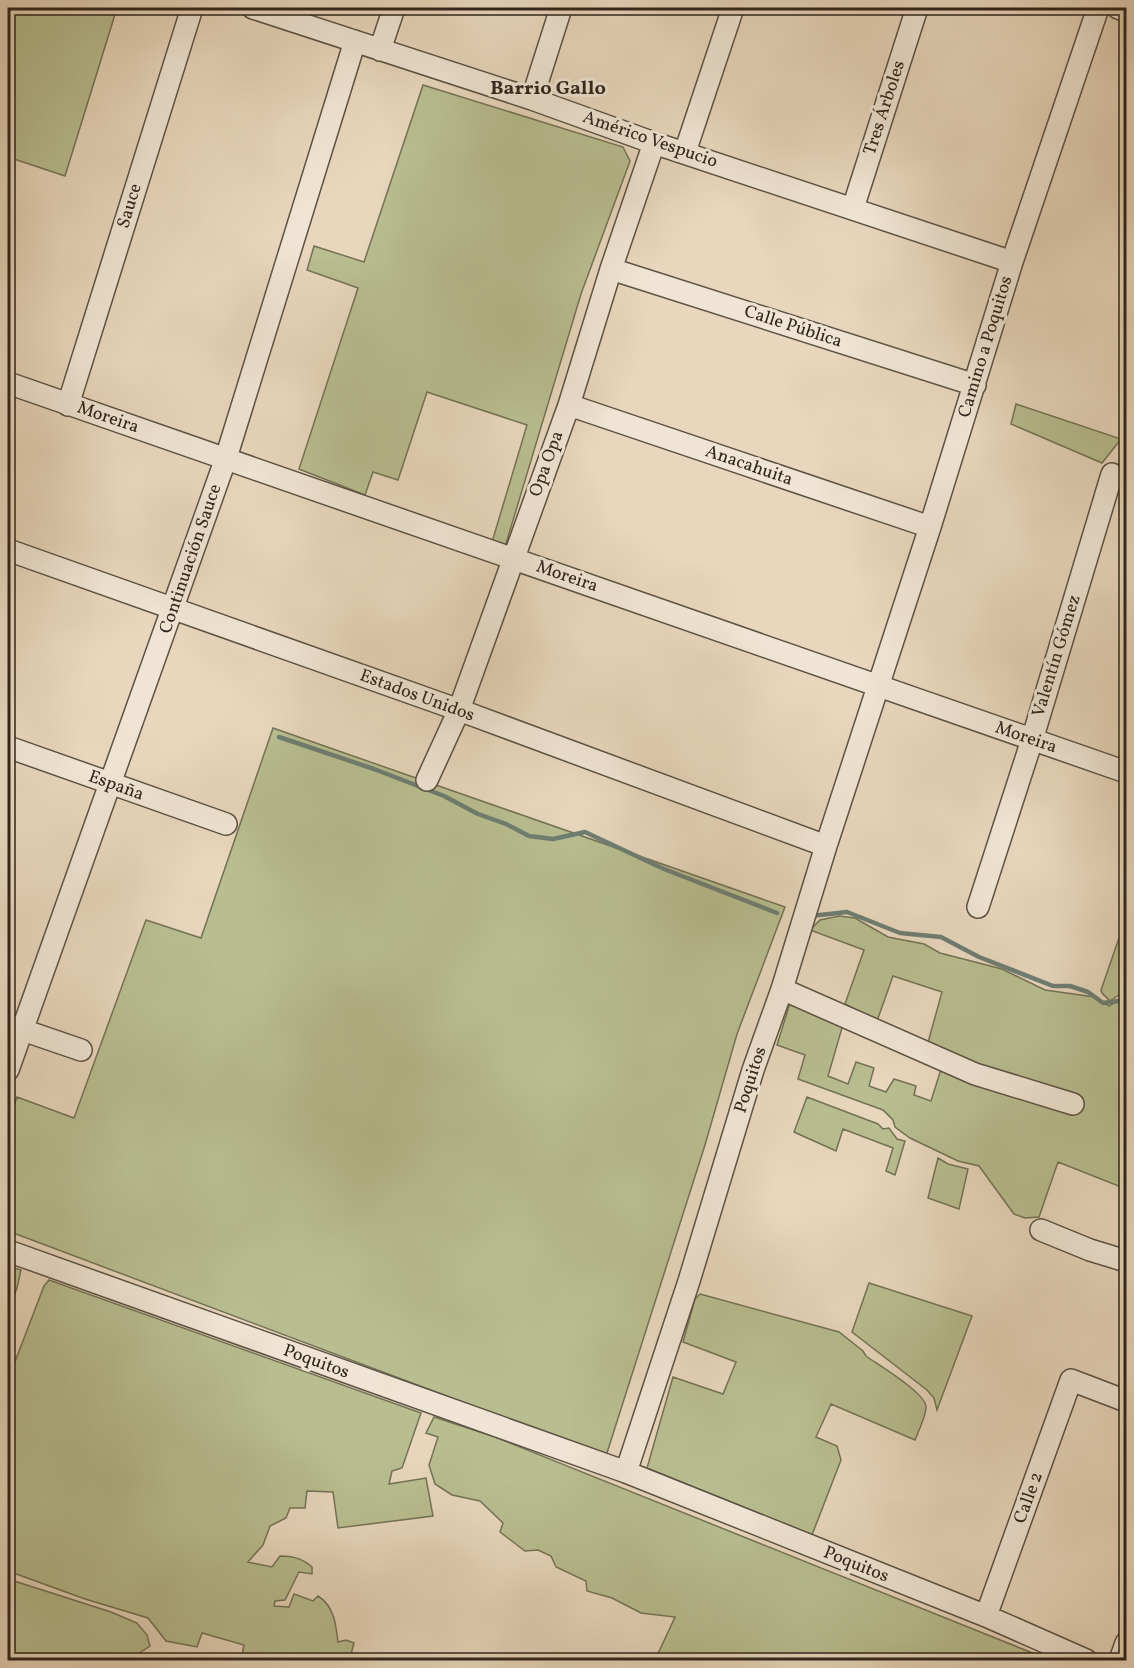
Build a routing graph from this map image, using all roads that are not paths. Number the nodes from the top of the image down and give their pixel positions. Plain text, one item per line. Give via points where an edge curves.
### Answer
1 (192, 8) edge
2 (253, 8) edge
3 (394, 8) edge
4 (561, 8) edge
5 (733, 8) edge
6 (917, 8) edge
7 (1098, 8) edge
8 (1118, 8) edge
9 (1126, 11) edge
10 (355, 41) junction
11 (380, 50) junction
12 (532, 99) junction
13 (654, 143) junction
14 (685, 152) junction
15 (853, 208) junction
16 (1012, 262) junction
17 (611, 269) junction
18 (8, 383) edge
19 (975, 385) junction
20 (68, 405) junction
21 (569, 405) junction
22 (226, 458) junction
23 (1112, 474) dead end
24 (930, 527) junction
25 (8, 550) edge
26 (513, 558) junction
27 (173, 609) junction
28 (878, 687) junction
29 (459, 710) junction
30 (1032, 740) junction
31 (8, 747) edge
32 (1126, 772) edge
33 (427, 780) dead end
34 (110, 784) junction
35 (225, 824) dead end
36 (826, 846) junction
37 (978, 907) dead end
38 (782, 989) junction
39 (15, 1028) edge
40 (81, 1050) dead end
41 (8, 1070) edge
42 (1073, 1104) dead end
43 (1041, 1230) dead end
44 (8, 1251) edge
45 (1126, 1260) edge
46 (1126, 1401) edge
47 (626, 1472) junction
48 (986, 1616) junction
49 (1126, 1643) edge
50 (1086, 1660) edge
51 (1120, 1660) edge

1 - 20 street, Sauce
2 - 10 street, Américo Vespucio
3 - 11 street
4 - 12 street
5 - 14 street
6 - 15 street, Tres Árboles
7 - 16 street, Camino a Poquitos
8 - 9 street
10 - 11 street, Américo Vespucio
10 - 22 street, Continuación Sauce
11 - 12 street, Américo Vespucio
12 - 13 street, Américo Vespucio
13 - 14 street, Américo Vespucio
13 - 17 street, Opa Opa
14 - 15 street, Américo Vespucio
15 - 16 street, Américo Vespucio
16 - 19 street, Camino a Poquitos
17 - 19 street, Calle Pública
17 - 21 street, Opa Opa
18 - 20 street, Moreira
19 - 24 street, Camino a Poquitos
20 - 22 street, Moreira
21 - 24 street, Anacahuita
21 - 26 street, Opa Opa
22 - 26 street, Moreira
22 - 27 street, Continuación Sauce
23 - 30 street, Valentín Gómez
24 - 28 street, Camino a Poquitos
25 - 27 street, Estados Unidos
26 - 28 street, Moreira
26 - 29 street, Opa Opa
27 - 29 street, Estados Unidos
27 - 34 street, Continuación Sauce
28 - 30 street, Moreira
28 - 36 street, Poquitos
29 - 33 street, Opa Opa
29 - 36 street, Estados Unidos
30 - 32 street, Moreira
30 - 37 street, Valentín Gómez
31 - 34 street, España
34 - 35 street, España
34 - 39 street, Continuación Sauce
36 - 38 street, Poquitos
38 - 42 street via 975,1074
38 - 47 street, Poquitos
39 - 40 street
39 - 41 street, Continuación Sauce
43 - 45 street
44 - 47 street, Poquitos
46 - 48 street, Calle 2 via 1071,1380
47 - 48 street, Poquitos
48 - 50 street, Poquitos
49 - 51 street

